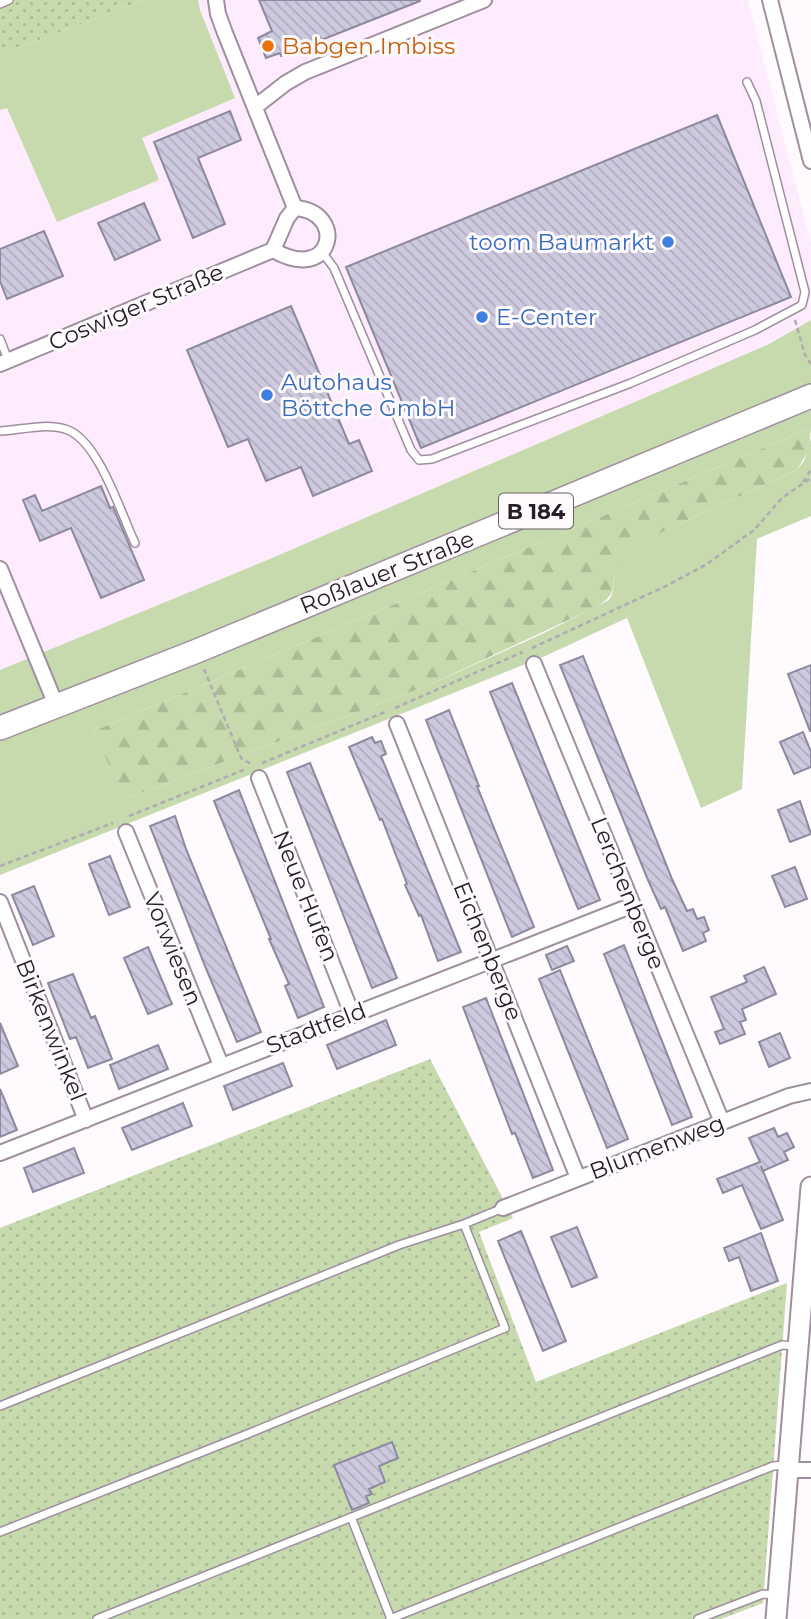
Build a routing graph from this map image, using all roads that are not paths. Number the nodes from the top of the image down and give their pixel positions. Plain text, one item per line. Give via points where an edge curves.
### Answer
1 (9, 0) edge
2 (216, 0) edge
3 (484, 0) edge
4 (770, 0) edge
5 (0, 4) edge
6 (747, 82) dead end
7 (255, 107) junction
8 (811, 161) edge
9 (295, 208) junction
10 (273, 250) junction
11 (322, 252) junction
12 (0, 339) edge
13 (4, 363) edge
14 (811, 396) edge
15 (0, 431) edge
16 (135, 543) dead end
17 (0, 569) edge
18 (534, 664) dead end
19 (56, 705) junction
20 (397, 724) dead end
21 (0, 728) edge
22 (257, 772) road end
23 (126, 832) dead end
24 (0, 902) edge
25 (632, 905) junction
26 (492, 961) junction
27 (352, 1014) junction
28 (221, 1065) junction
29 (811, 1091) edge
30 (86, 1120) junction
31 (722, 1122) junction
32 (0, 1153) edge
33 (578, 1178) junction
34 (811, 1187) edge
35 (503, 1208) joint
36 (464, 1224) junction
37 (798, 1346) junction
38 (0, 1406) edge
39 (788, 1468) junction
40 (811, 1470) edge
41 (351, 1517) junction
42 (0, 1532) edge
43 (778, 1596) junction
44 (97, 1619) edge
45 (391, 1619) edge
46 (698, 1619) edge
47 (776, 1619) edge

1 - 5 lane
2 - 7 street
3 - 7 street via 305,72
4 - 8 street
6 - 11 lane via 756,101 805,292 802,305 631,383 419,460 334,268
7 - 9 street
9 - 10 street
9 - 11 street via 313,213 325,224 328,240
10 - 11 street via 299,260
10 - 13 street, Coswiger Straße
12 - 13 lane
14 - 19 main road, Roßlauer Straße / B 184
15 - 16 lane via 54,427 78,435 99,464
17 - 19 street
18 - 25 street, Lerchenberge
19 - 21 main road, Roßlauer Straße / B 184
20 - 26 street, Eichenberge
22 - 27 street, Neue Hufen
23 - 28 street, Vorwiesen
24 - 30 street, Birkenwinkel
25 - 26 street, Stadtfeld
25 - 31 street, Lerchenberge
26 - 27 street, Stadtfeld
26 - 33 street, Eichenberge
27 - 28 street, Stadtfeld
28 - 30 street, Stadtfeld
29 - 31 street, Blumenweg
30 - 32 street, Stadtfeld
31 - 33 street, Blumenweg
33 - 35 street, Blumenweg
34 - 37 street
35 - 36 lane
36 - 38 lane via 398,1245
36 - 42 lane via 505,1328
37 - 39 street
37 - 41 lane via 782,1345
39 - 40 street
39 - 43 street
39 - 45 lane via 773,1466
41 - 44 lane
41 - 45 lane
43 - 46 lane via 763,1594
43 - 47 street

